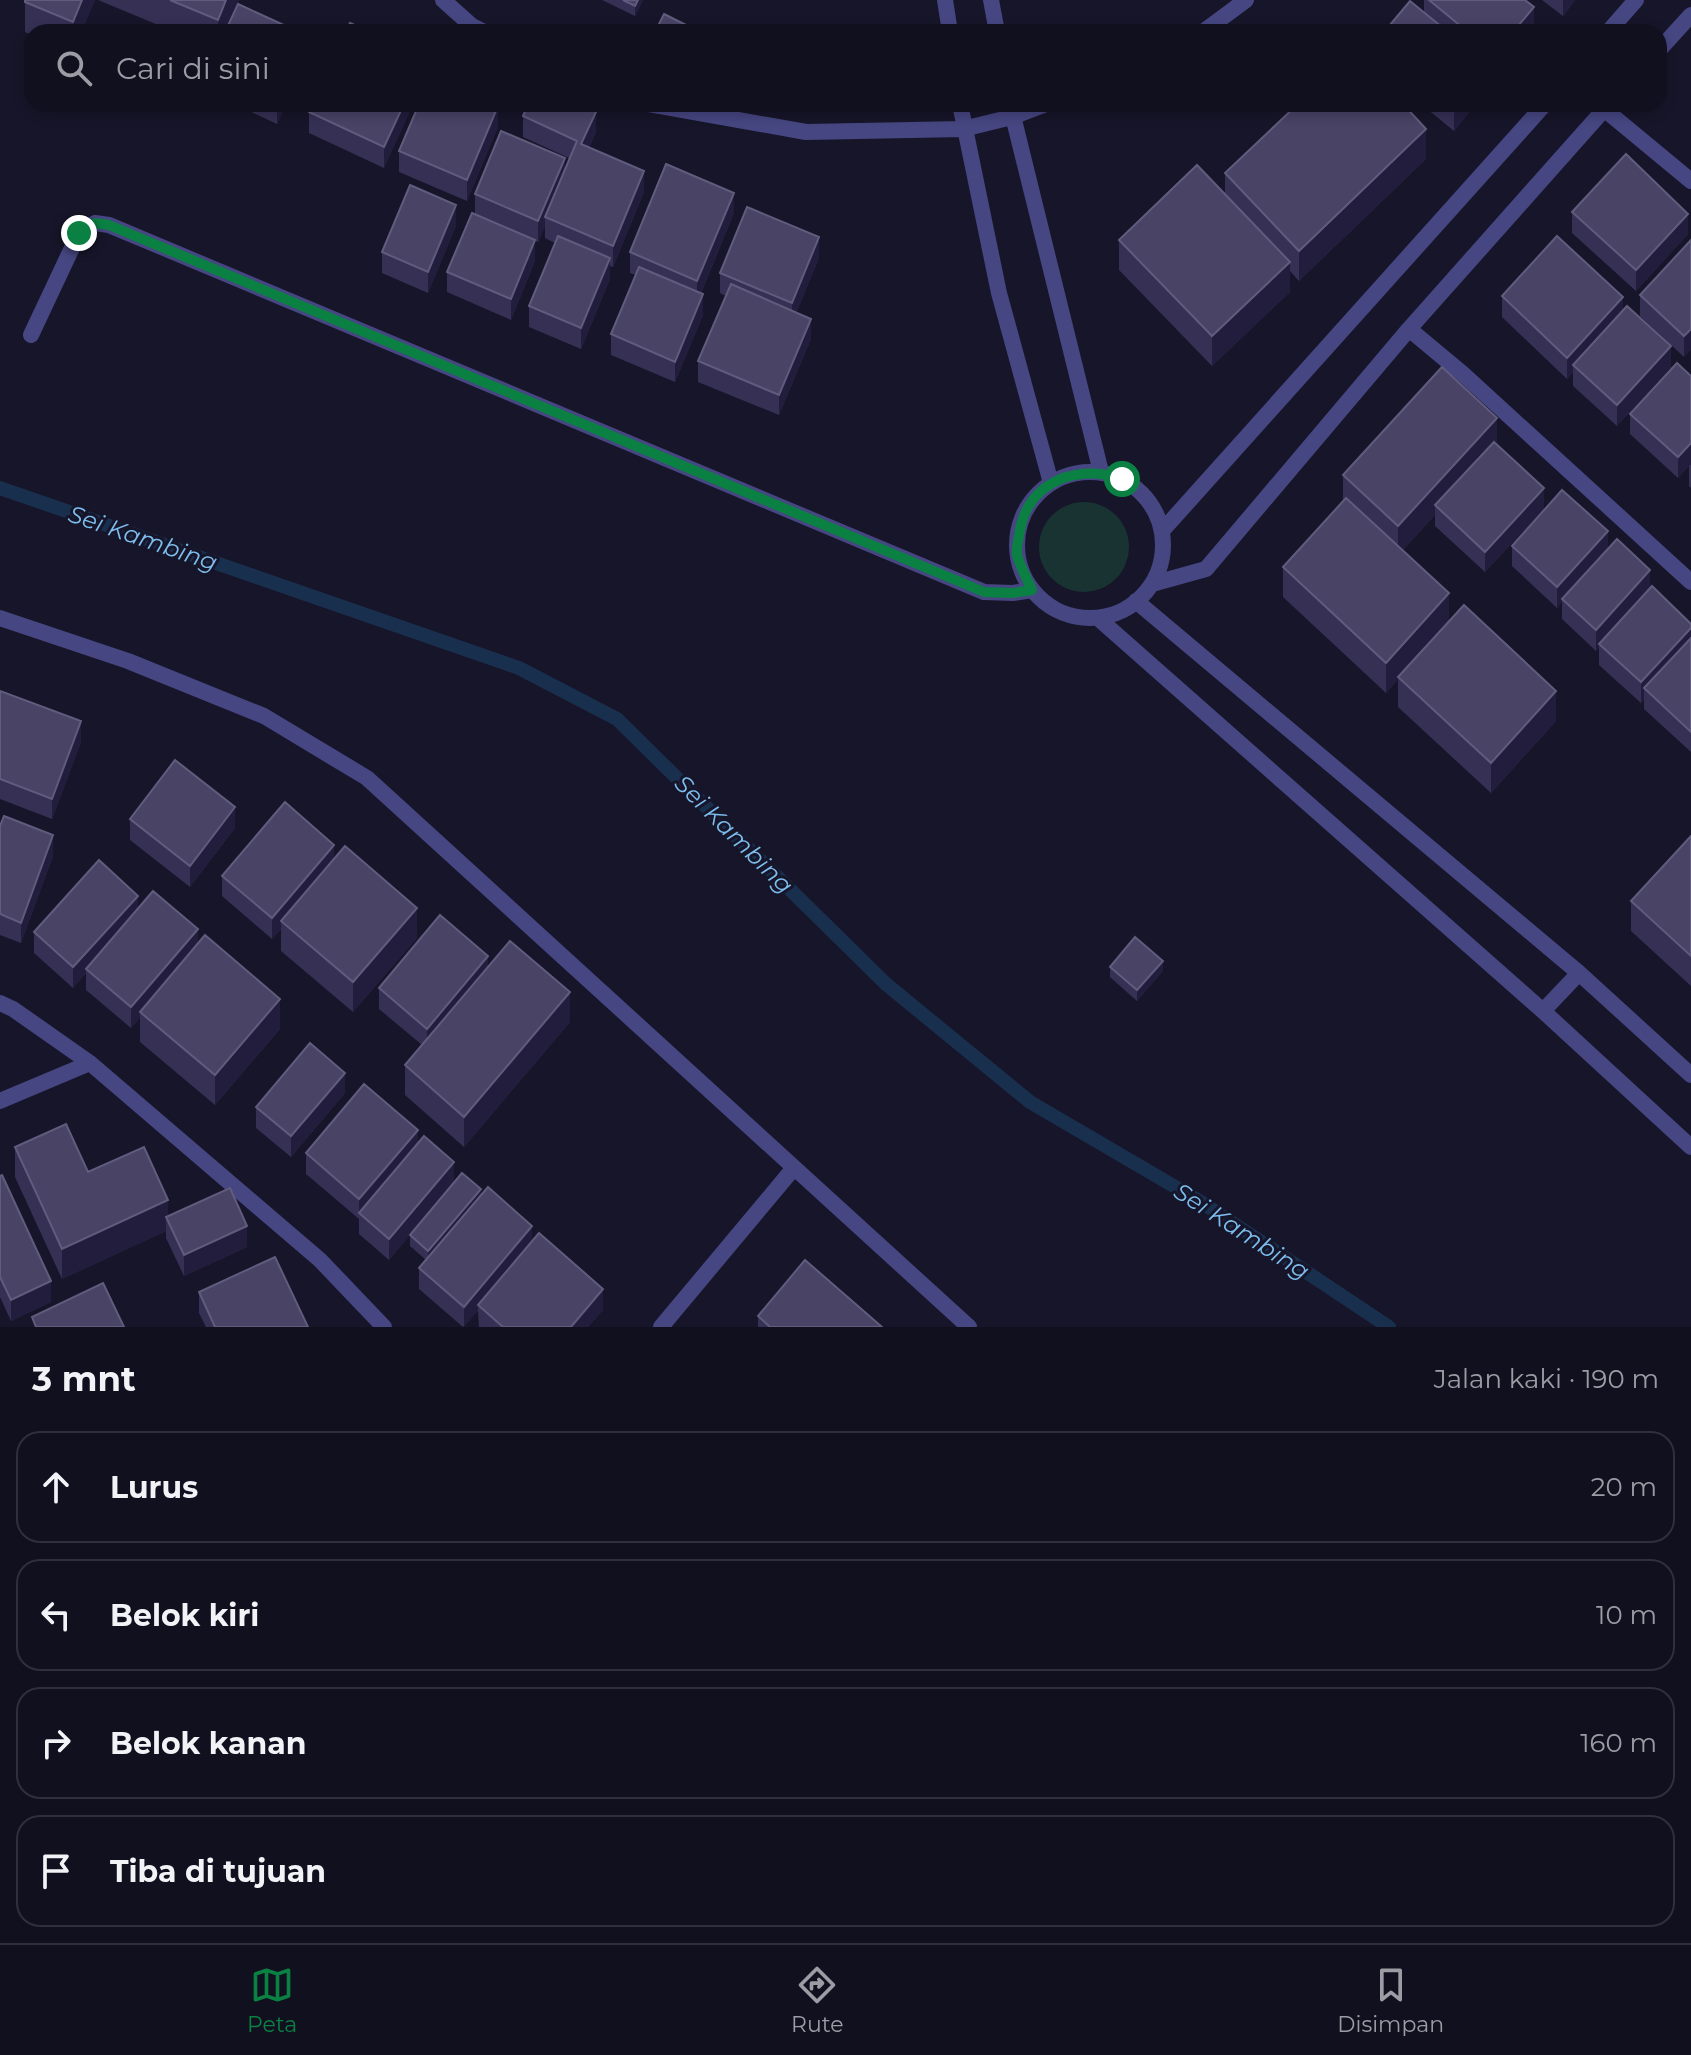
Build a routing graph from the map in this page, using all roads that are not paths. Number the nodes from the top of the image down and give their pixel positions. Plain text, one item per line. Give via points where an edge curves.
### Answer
1 (443, 0) edge
2 (945, 0) edge
3 (991, 0) edge
4 (1246, 0) edge
5 (1636, 0) edge
6 (1691, 15) edge
7 (470, 24) edge
8 (949, 24) edge
9 (996, 24) edge
10 (1214, 24) edge
11 (1615, 24) edge
12 (1667, 41) edge
13 (694, 112) edge
14 (961, 112) edge
15 (1006, 112) edge
16 (1011, 112) edge
17 (1538, 112) edge
18 (1599, 112) edge
19 (1611, 112) edge
20 (963, 129) junction
21 (1691, 181) edge
22 (1409, 329) junction
23 (31, 335) dead end
24 (1101, 472) junction
25 (1051, 483) junction
26 (1162, 531) junction
27 (1691, 582) edge
28 (1152, 584) junction
29 (1032, 590) junction
30 (1136, 601) junction
31 (0, 618) edge
32 (1099, 619) junction
33 (1579, 973) junction
34 (0, 1003) edge
35 (1543, 1011) junction
36 (90, 1063) junction
37 (1691, 1075) edge
38 (0, 1101) edge
39 (1691, 1147) edge
40 (793, 1169) junction
41 (384, 1327) edge
42 (661, 1327) edge
43 (969, 1327) edge

1 - 7 street
2 - 8 street
3 - 9 street
4 - 10 street
5 - 11 street
6 - 12 street
13 - 20 street via 806,132
14 - 20 street
15 - 20 street
16 - 24 street
17 - 26 street
18 - 22 street
19 - 21 street
20 - 25 street via 999,293
22 - 27 street
22 - 28 street via 1206,569
23 - 29 street via 79,233 95,223 109,225 984,592
24 - 25 street via 1075,473
24 - 26 street via 1141,492
25 - 29 street via 1023,512 1017,553
26 - 28 street via 1162,559
28 - 30 street
29 - 32 street via 1050,608
30 - 32 street
30 - 33 street
31 - 40 street via 128,661 264,716 367,778
32 - 35 street
33 - 35 street
33 - 37 street
34 - 36 street
35 - 39 street
36 - 38 street
36 - 41 street via 320,1260
40 - 42 street
40 - 43 street

